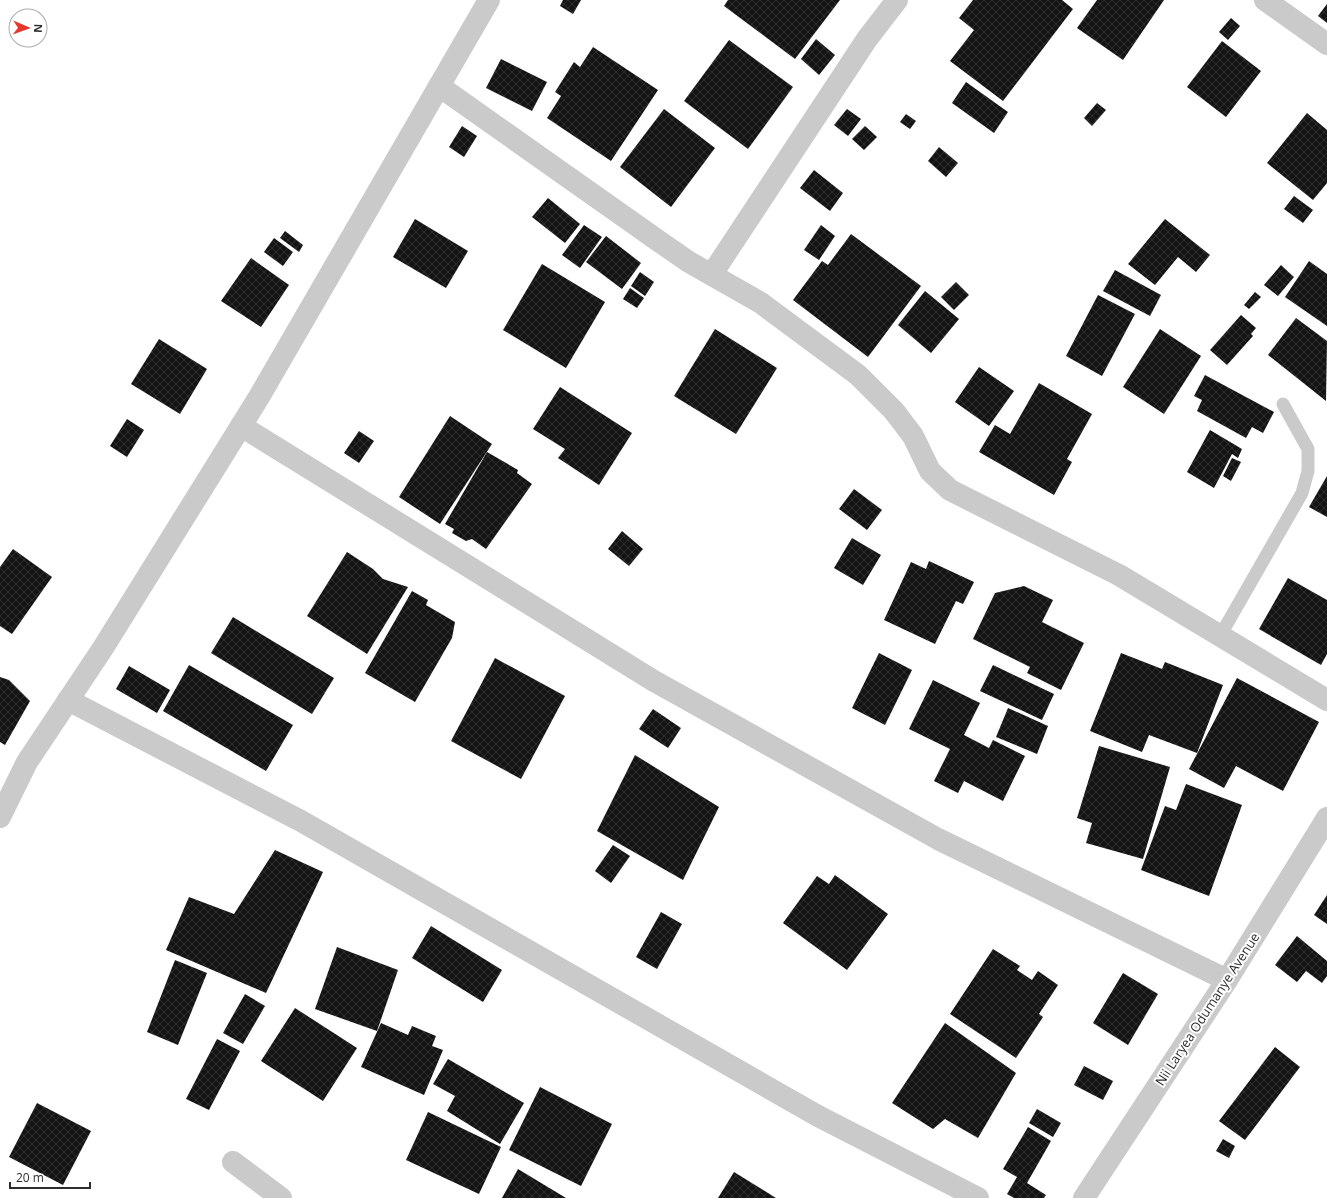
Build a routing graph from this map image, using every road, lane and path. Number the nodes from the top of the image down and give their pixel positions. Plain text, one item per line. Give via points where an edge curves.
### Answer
1 (489, 0) edge
2 (897, 0) edge
3 (1265, 0) edge
4 (1327, 44) edge
5 (439, 86) junction
6 (712, 274) junction
7 (1283, 404) dead end
8 (241, 426) junction
9 (1220, 636) junction
10 (68, 700) junction
11 (1327, 700) edge
12 (0, 817) edge
13 (1327, 818) edge
14 (1227, 980) junction
15 (233, 1162) dead end
16 (281, 1198) edge
17 (978, 1198) edge
18 (1084, 1198) edge

1 - 5 street
2 - 6 street via 867,39
3 - 4 street
5 - 6 street via 689,262
5 - 8 street
6 - 9 street via 761,303 858,375 894,411 913,436 930,470 950,490 1119,575
7 - 9 lane via 1308,449 1308,471 1302,493
8 - 10 street via 107,642
8 - 14 street via 654,681 938,839
9 - 11 street
10 - 12 street via 27,762
10 - 17 street via 301,821 818,1116
13 - 14 street, Nii Laryea Odumanye Avenue
14 - 18 street, Nii Laryea Odumanye Avenue
15 - 16 street

